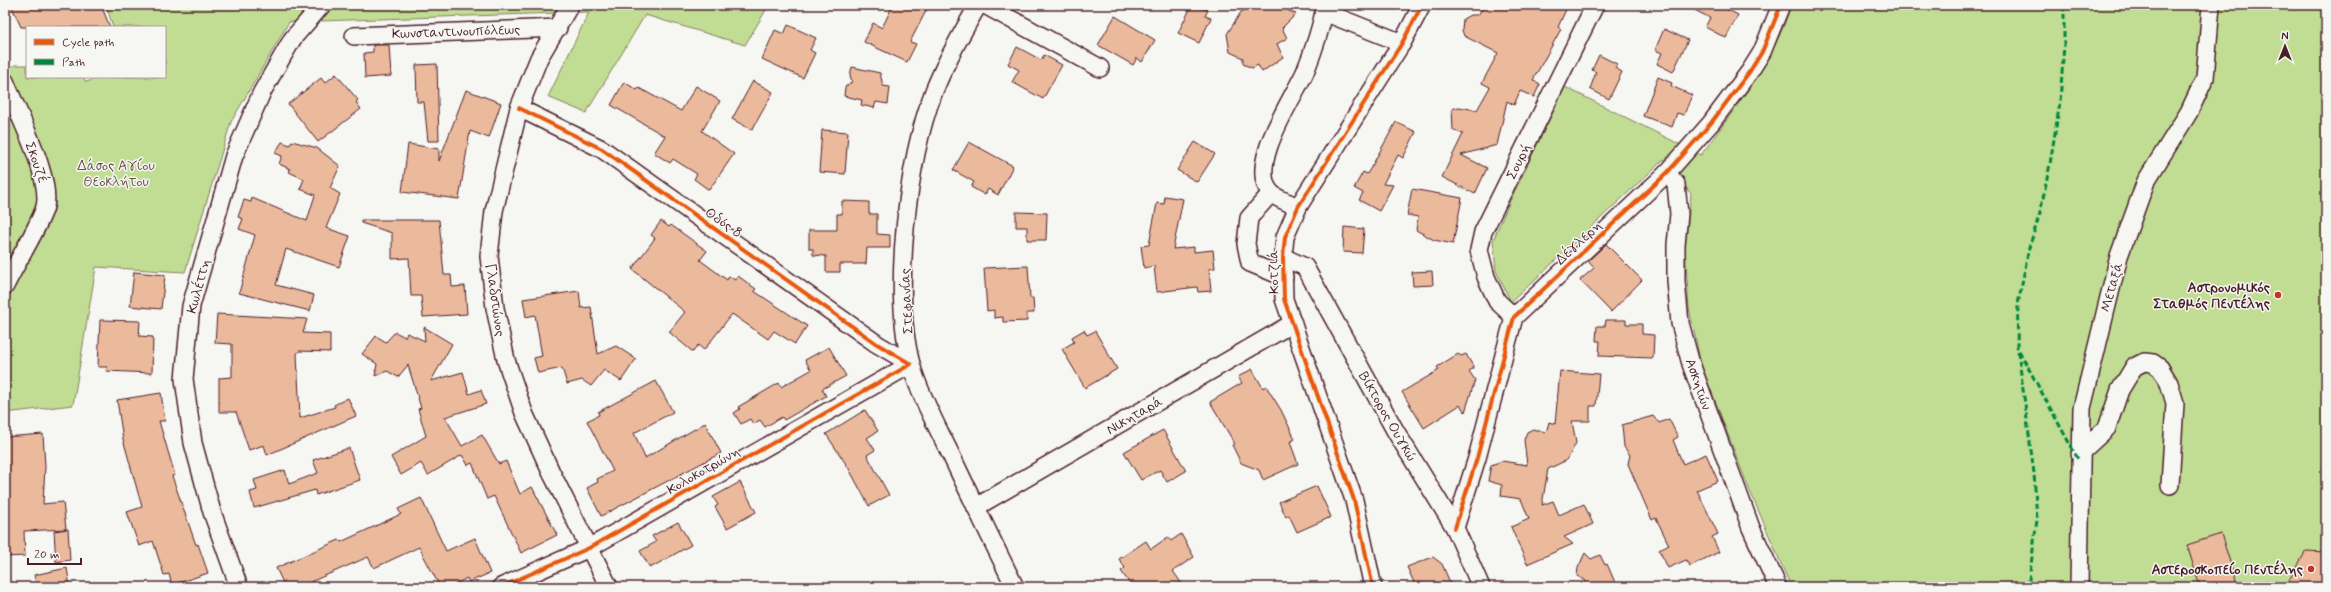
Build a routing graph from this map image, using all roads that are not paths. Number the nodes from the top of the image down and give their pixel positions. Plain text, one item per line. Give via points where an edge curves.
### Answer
1 (322, 5) edge
2 (570, 5) edge
3 (978, 5) edge
4 (985, 5) edge
5 (1422, 5) edge
6 (1595, 5) edge
7 (1781, 5) edge
8 (2211, 5) edge
9 (1324, 8) edge
10 (558, 28) junction
11 (354, 36) dead end
12 (1402, 42) junction
13 (1100, 68) dead end
14 (5, 81) edge
15 (519, 108) junction
16 (1667, 173) junction
17 (1271, 194) junction
18 (1298, 207) junction
19 (1283, 257) junction
20 (1284, 277) junction
21 (5, 286) edge
22 (1514, 317) junction
23 (1293, 323) junction
24 (911, 364) junction
25 (2080, 452) junction
26 (2170, 485) dead end
27 (976, 507) junction
28 (1454, 528) junction
29 (589, 548) junction
30 (239, 587) edge
31 (501, 587) edge
32 (609, 587) edge
33 (1015, 587) edge
34 (1373, 587) edge
35 (1481, 587) edge
36 (1778, 587) edge
37 (2079, 587) edge

1 - 30 street, Κωλέττη via 293,38 262,92 234,156 191,306 184,379 193,443 212,512
2 - 10 street, Γλαδστώνος
3 - 24 street, Στεφανίας via 955,44 934,91 916,151 903,271
4 - 13 street
5 - 12 street, Κοτζιά
6 - 22 street, Σουρή via 1483,232 1479,250 1486,278 1497,301
7 - 16 street, Δέγλερη via 1769,37 1750,71 1711,123
8 - 25 street, Μεταξά via 2205,78 2189,112 2146,181 2119,256 2082,408
9 - 12 street
9 - 17 street via 1304,72 1269,144 1264,166 1265,183
10 - 11 street, Κωνσταντινουπόλεως
10 - 15 street, Γλαδστώνος via 540,58
12 - 18 street, Κοτζιά
14 - 21 street, Σκουζέ via 44,178 47,193 44,210
15 - 24 street, Οδός 8 via 602,149 877,344
15 - 29 street, Γλαδστώνος via 494,211 489,256 495,308 506,360 524,413
16 - 22 street, Δέγλερη
16 - 36 street, Ασκητών via 1676,184 1679,214 1676,281 1680,323 1691,364 1751,528
17 - 18 street
17 - 20 street via 1249,218 1246,244 1250,263
18 - 19 street, Κοτζιά via 1284,237
19 - 20 street, Κοτζιά
19 - 28 street, Βίκτορος Ουγκώ via 1305,267 1396,432
20 - 23 street, Κοτζιά via 1284,299
22 - 28 street via 1477,458
23 - 27 street, Νικηταρά
23 - 34 street, Κοτζιά via 1354,500
24 - 27 street, Στεφανίας via 937,427
24 - 29 street, Κολοκοτρώνη
25 - 26 street via 2107,428 2120,390 2134,367 2144,362 2153,363 2160,368 2169,383 2175,403
25 - 37 street, Μεταξά
27 - 33 street, Στεφανίας
28 - 35 street, Βίκτορος Ουγκώ
29 - 31 street, Κολοκοτρώνη
29 - 32 street, Γλαδστώνος

